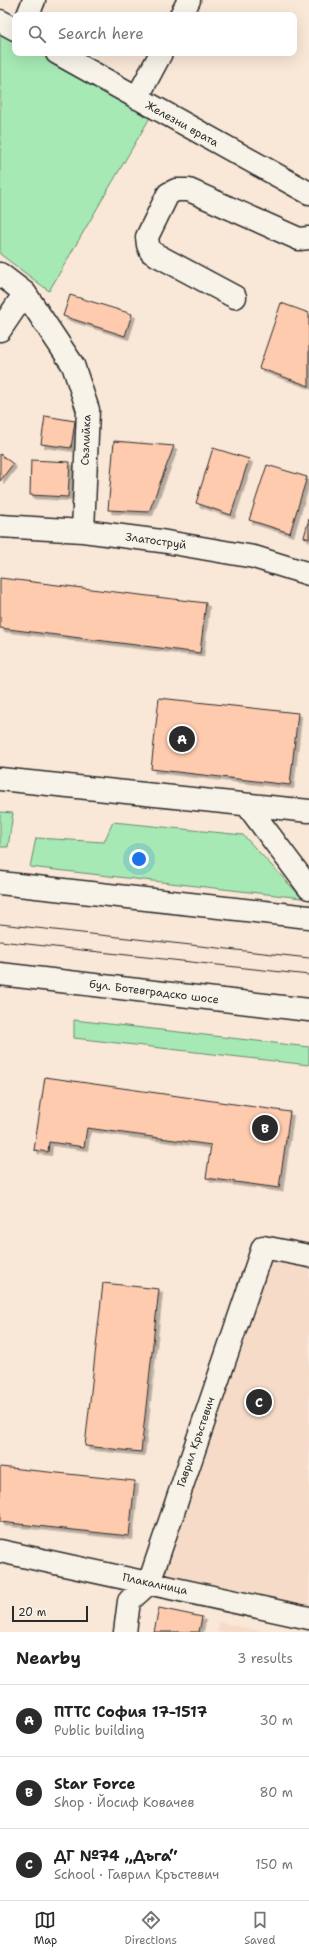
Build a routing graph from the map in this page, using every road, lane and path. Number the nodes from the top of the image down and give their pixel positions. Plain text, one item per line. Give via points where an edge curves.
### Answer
1 (34, 0) edge
2 (189, 0) edge
3 (29, 12) edge
4 (183, 12) edge
5 (0, 21) edge
6 (12, 27) edge
7 (62, 56) edge
8 (159, 56) edge
9 (137, 98) junction
10 (309, 193) edge
11 (309, 238) edge
12 (0, 274) edge
13 (25, 293) junction
14 (235, 297) dead end
15 (0, 330) edge
16 (0, 526) edge
17 (83, 531) junction
18 (309, 574) edge
19 (0, 779) edge
20 (247, 805) junction
21 (309, 811) edge
22 (0, 883) edge
23 (309, 888) edge
24 (309, 917) edge
25 (0, 974) edge
26 (309, 1010) edge
27 (309, 1256) edge
28 (0, 1551) edge
29 (149, 1583) junction
30 (309, 1618) edge
31 (125, 1632) edge

1 - 3 street
2 - 4 street
5 - 6 street
7 - 9 street, Железни врата
8 - 9 street
9 - 10 street, Железни врата
11 - 14 street via 299,239 188,190 176,190 168,194 147,237 151,252
12 - 13 street, Съзлийка
13 - 15 street
13 - 17 street, Съзлийка via 73,365 88,410
16 - 17 street, Златоструй
17 - 18 street, Златоструй via 254,557
19 - 20 street
20 - 21 street
20 - 23 street
22 - 24 street
25 - 26 street, бул. Ботевградско шосе
27 - 29 street, Гаврил Кръстевич via 263,1247
28 - 29 street, Плакалница
29 - 30 street, Плакалница
29 - 31 street via 129,1601

